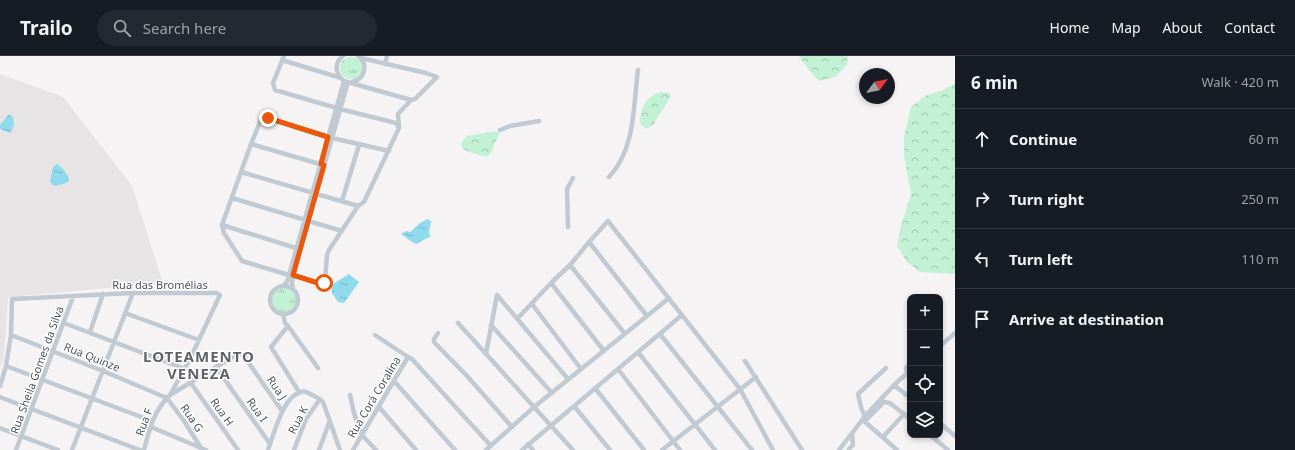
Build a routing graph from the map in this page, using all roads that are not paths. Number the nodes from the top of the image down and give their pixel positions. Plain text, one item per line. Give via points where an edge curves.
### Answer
1 (343, 56) edge
2 (387, 56) edge
3 (360, 57) edge
4 (283, 58) edge
5 (385, 64) junction
6 (638, 70) dead end
7 (346, 81) junction
8 (410, 100) junction
9 (338, 109) junction
10 (539, 121) dead end
11 (399, 128) junction
12 (500, 130) dead end
13 (330, 137) junction
14 (251, 144) junction
15 (359, 145) junction
16 (389, 151) junction
17 (323, 165) junction
18 (241, 172) junction
19 (609, 177) dead end
20 (572, 178) dead end
21 (314, 193) junction
22 (232, 198) junction
23 (342, 201) junction
24 (358, 206) junction
25 (307, 221) junction
26 (222, 225) junction
27 (568, 227) dead end
28 (342, 231) junction
29 (589, 242) junction
30 (299, 249) junction
31 (570, 265) junction
32 (291, 275) junction
33 (551, 283) junction
34 (284, 286) junction
35 (292, 289) junction
36 (133, 293) junction
37 (103, 294) junction
38 (73, 297) junction
39 (669, 298) junction
40 (532, 304) junction
41 (125, 314) junction
42 (282, 314) junction
43 (682, 315) junction
44 (646, 316) junction
45 (517, 319) junction
46 (64, 323) junction
47 (458, 323) dead end
48 (491, 325) junction
49 (288, 326) junction
50 (90, 332) junction
51 (438, 333) dead end
52 (955, 333) edge
53 (625, 334) junction
54 (660, 334) junction
55 (11, 335) junction
56 (375, 335) dead end
57 (199, 340) junction
58 (114, 343) junction
59 (943, 343) edge
60 (604, 351) junction
61 (53, 352) junction
62 (638, 352) junction
63 (486, 354) junction
64 (244, 356) joint
65 (410, 358) junction
66 (745, 361) dead end
67 (6, 366) junction
68 (216, 367) junction
69 (318, 368) dead end
70 (886, 368) dead end
71 (581, 369) junction
72 (618, 369) junction
73 (184, 370) junction
74 (103, 371) junction
75 (907, 375) edge
76 (756, 377) junction
77 (568, 379) junction
78 (43, 381) junction
79 (394, 381) junction
80 (191, 383) junction
81 (894, 385) junction
82 (0, 386) edge
83 (595, 388) junction
84 (740, 390) junction
85 (299, 392) junction
86 (552, 393) junction
87 (350, 395) dead end
88 (0, 396) edge
89 (907, 396) edge
90 (168, 397) junction
91 (92, 399) junction
92 (320, 399) junction
93 (379, 406) junction
94 (574, 406) junction
95 (718, 406) junction
96 (534, 407) junction
97 (32, 409) junction
98 (282, 411) junction
99 (904, 414) junction
100 (907, 416) edge
101 (865, 419) junction
102 (329, 423) junction
103 (151, 424) junction
104 (696, 424) junction
105 (551, 425) junction
106 (943, 426) edge
107 (81, 427) junction
108 (512, 427) junction
109 (0, 428) edge
110 (852, 434) junction
111 (362, 435) junction
112 (955, 436) edge
113 (22, 437) junction
114 (883, 437) junction
115 (934, 438) edge
116 (673, 441) junction
117 (270, 444) junction
118 (528, 444) junction
119 (491, 446) junction
120 (840, 448) edge
121 (203, 449) edge
122 (16, 450) edge
123 (58, 450) edge
124 (72, 450) edge
125 (140, 450) edge
126 (144, 450) edge
127 (238, 450) edge
128 (268, 450) edge
129 (294, 450) edge
130 (319, 450) edge
131 (340, 450) edge
132 (353, 450) edge
133 (376, 450) edge
134 (416, 450) edge
135 (454, 450) edge
136 (486, 450) edge
137 (522, 450) edge
138 (533, 450) edge
139 (573, 450) edge
140 (610, 450) edge
141 (644, 450) edge
142 (662, 450) edge
143 (680, 450) edge
144 (716, 450) edge
145 (752, 450) edge
146 (773, 450) edge
147 (802, 450) edge
148 (850, 450) edge
149 (897, 450) edge
150 (948, 450) edge

1 - 7 street via 338,61 337,70
2 - 5 street
3 - 5 street
3 - 7 street via 365,66 363,75 357,81
4 - 7 street
4 - 9 street via 273,83 275,90
5 - 8 street via 437,77 415,99
6 - 19 street via 630,138
7 - 8 street
7 - 9 street
8 - 11 street via 398,114
9 - 11 street via 396,123
9 - 13 street
10 - 12 street
11 - 16 street
13 - 14 street via 262,117
13 - 15 street
13 - 17 street
14 - 17 street
14 - 18 street
15 - 16 street
15 - 23 street
16 - 24 street via 364,202
17 - 21 street
18 - 21 street
18 - 22 street
20 - 27 street via 567,189
21 - 23 street
21 - 25 street
22 - 25 street
22 - 26 street
23 - 24 street
24 - 28 street
25 - 28 street
25 - 30 street
26 - 30 street
26 - 32 street via 224,233 242,261
28 - 32 street via 328,250 324,283
29 - 31 street
29 - 39 street via 606,222 610,222
29 - 44 street
30 - 32 street
31 - 33 street
31 - 53 street
32 - 34 street
32 - 35 street
33 - 40 street
33 - 60 street
34 - 35 street
34 - 42 street via 275,290 270,298 273,308
35 - 42 street via 298,297 296,306 290,313
36 - 37 street, Rua das Bromélias
36 - 41 street
36 - 57 street, Rua das Bromélias via 219,294
37 - 38 street, Rua das Bromélias
37 - 50 street
38 - 46 street, Rua Sheila Gomes da Silva
38 - 55 street, Rua das Bromélias via 12,299
39 - 43 street
39 - 44 street
40 - 45 street
40 - 71 street
41 - 57 street
41 - 58 street
42 - 49 street
43 - 54 street
43 - 84 street
44 - 53 street
45 - 48 street via 497,295
45 - 77 street
46 - 50 street
46 - 61 street, Rua Sheila Gomes da Silva
47 - 63 street
48 - 63 street
48 - 86 street
49 - 69 street
49 - 85 street via 271,347
50 - 58 street
51 - 108 street via 434,342
52 - 59 street
53 - 60 street
54 - 62 street
54 - 95 street
55 - 61 street, Rua Quinze
55 - 67 street
56 - 65 street
57 - 73 street, Rua das Bromélias
58 - 73 street
58 - 74 street
60 - 71 street
61 - 74 street, Rua Quinze
61 - 78 street, Rua Sheila Gomes da Silva
62 - 72 street
62 - 104 street
63 - 96 street
64 - 68 street, Rua F via 238,353
64 - 98 street, Rua J
65 - 79 street, Rua Corá Coralina
65 - 119 street
66 - 76 street
67 - 78 street
67 - 82 street
68 - 80 street, Rua F
68 - 117 street, Rua I
70 - 101 street via 858,394
71 - 77 street
72 - 83 street
72 - 116 street
73 - 90 street, Rua das Bromélias
74 - 90 street, Rua Quinze
74 - 91 street
75 - 81 street
76 - 84 street
76 - 147 street
77 - 86 street
78 - 91 street
78 - 97 street, Rua Sheila Gomes da Silva
79 - 93 street, Rua Corá Coralina
79 - 135 street
80 - 90 street, Rua F
80 - 127 street, Rua H
81 - 89 street
81 - 101 street
83 - 94 street
83 - 141 street
84 - 95 street
84 - 146 street
85 - 92 street via 306,392
85 - 98 street
86 - 96 street
87 - 111 street
88 - 97 street
90 - 103 street, Rua F
90 - 121 street, Rua G
91 - 103 street
91 - 107 street
92 - 102 street via 328,414
92 - 129 street, Rua K via 306,419
93 - 111 street, Rua Corá Coralina
93 - 134 street
94 - 105 street
94 - 140 street
95 - 104 street
95 - 145 street
96 - 105 street
96 - 108 street
97 - 107 street
97 - 113 street, Rua Sheila Gomes da Silva
98 - 117 street
99 - 100 street
99 - 101 street via 890,403 884,402
99 - 114 street
101 - 110 street
101 - 114 street
102 - 130 street
102 - 131 street
103 - 121 street
103 - 126 street, Rua F
104 - 116 street
104 - 144 street
105 - 118 street
105 - 139 street
106 - 112 street
107 - 124 street
107 - 125 street
108 - 119 street
109 - 113 street
110 - 120 street
110 - 148 street via 853,445
111 - 132 street, Rua Corá Coralina
111 - 133 street
113 - 122 street, Rua Sheila Gomes da Silva
113 - 123 street
114 - 149 street
115 - 150 street
116 - 142 street
116 - 143 street
117 - 128 street
118 - 137 street
118 - 138 street
119 - 136 street
120 - 148 street

